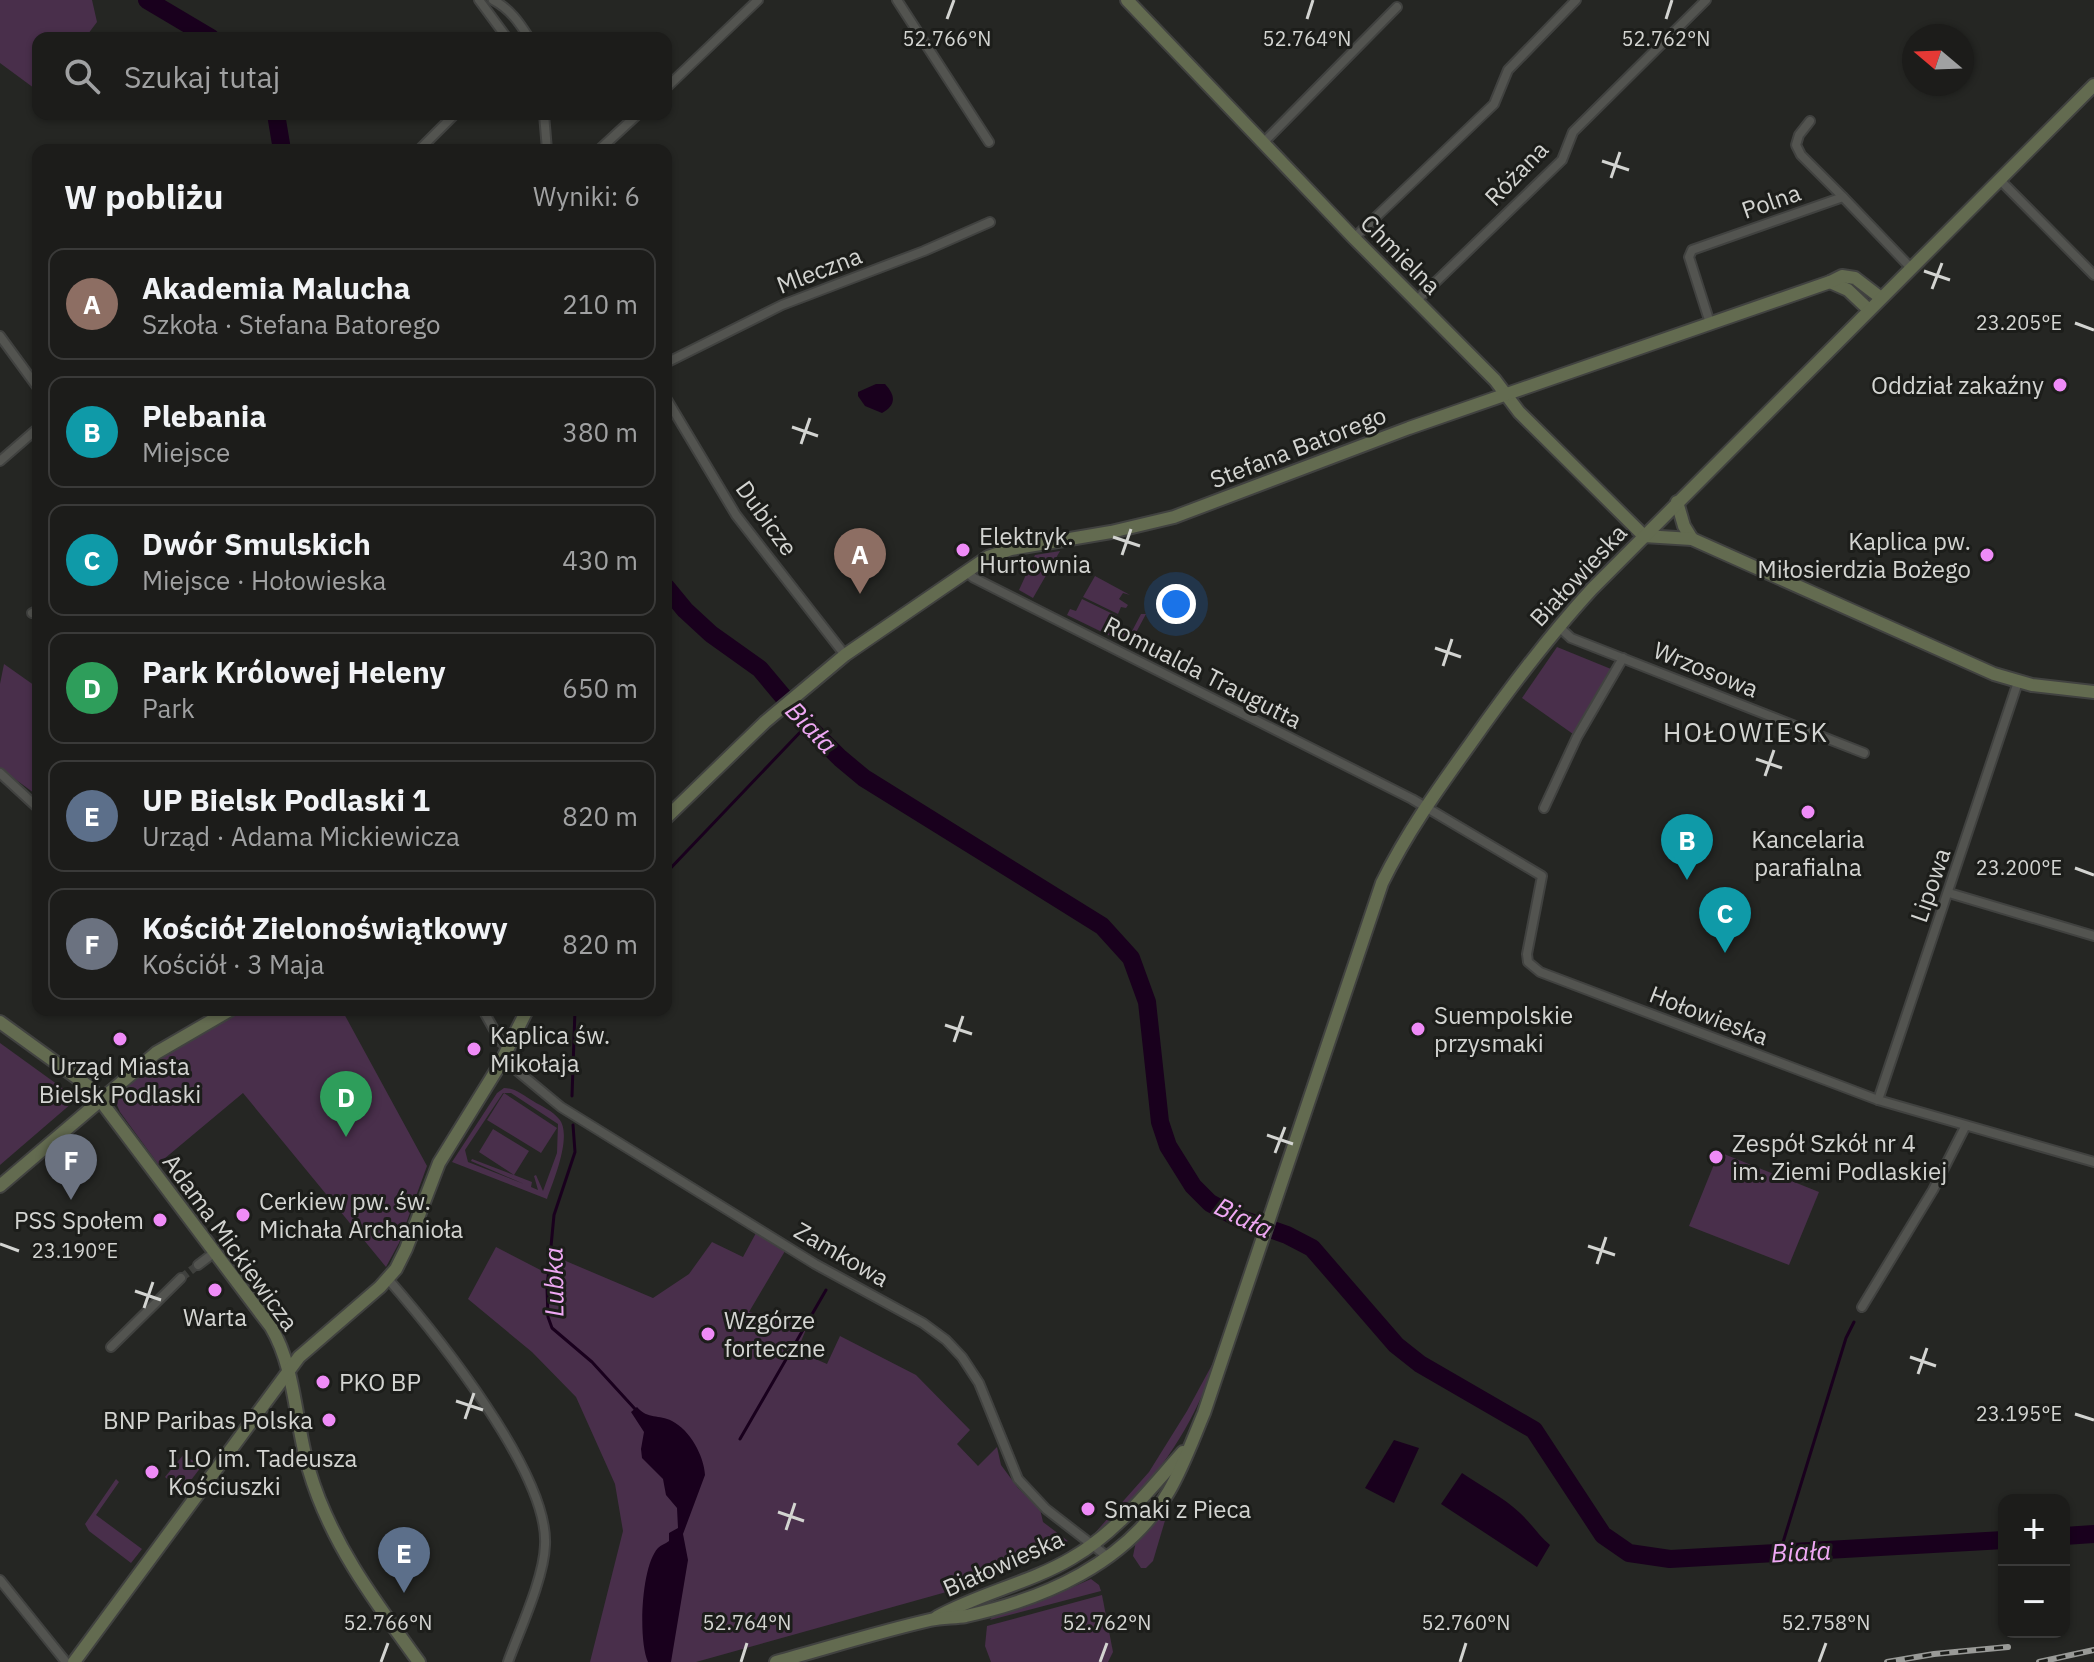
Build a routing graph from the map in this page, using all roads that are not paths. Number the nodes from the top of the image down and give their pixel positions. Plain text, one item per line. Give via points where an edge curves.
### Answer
1 (479, 0) edge
2 (493, 0) edge
3 (758, 0) edge
4 (897, 0) edge
5 (1127, 0) edge
6 (1576, 0) edge
7 (1706, 0) edge
8 (1397, 7) dead end
9 (503, 32) edge
10 (523, 32) edge
11 (672, 82) edge
12 (2094, 85) edge
13 (449, 120) edge
14 (544, 120) edge
15 (632, 120) edge
16 (1810, 121) dead end
17 (989, 142) dead end
18 (1263, 143) junction
19 (425, 144) edge
20 (546, 144) edge
21 (606, 144) edge
22 (2000, 180) junction
23 (1843, 197) junction
24 (990, 222) dead end
25 (1354, 238) junction
26 (1911, 268) junction
27 (2094, 275) edge
28 (1830, 282) junction
29 (1881, 298) junction
30 (1416, 301) junction
31 (1869, 310) junction
32 (1710, 323) junction
33 (0, 336) edge
34 (672, 360) edge
35 (32, 380) edge
36 (1506, 394) junction
37 (672, 408) edge
38 (32, 433) edge
39 (0, 461) edge
40 (1677, 502) junction
41 (1644, 536) junction
42 (1692, 539) junction
43 (965, 571) junction
44 (1558, 626) junction
45 (845, 655) junction
46 (1623, 658) junction
47 (2018, 682) junction
48 (2094, 692) edge
49 (1864, 753) dead end
50 (0, 773) edge
51 (32, 802) edge
52 (1425, 806) junction
53 (1544, 808) dead end
54 (672, 812) edge
55 (1949, 893) junction
56 (2094, 936) edge
57 (219, 1016) edge
58 (486, 1016) edge
59 (524, 1016) edge
60 (0, 1022) edge
61 (506, 1053) junction
62 (102, 1100) junction
63 (1878, 1100) junction
64 (1965, 1127) junction
65 (2094, 1162) edge
66 (0, 1186) edge
67 (215, 1252) junction
68 (198, 1265) tunnel mouth
69 (181, 1278) tunnel mouth
70 (388, 1279) junction
71 (1862, 1307) dead end
72 (111, 1347) dead end
73 (287, 1373) junction
74 (1190, 1444) junction
75 (1094, 1545) junction
76 (1108, 1557) junction
77 (0, 1580) edge
78 (934, 1619) junction
79 (66, 1662) edge
80 (74, 1662) edge
81 (419, 1662) edge
82 (508, 1662) edge
83 (776, 1662) edge

1 - 9 street
2 - 10 street via 516,18
3 - 11 street
4 - 17 street
5 - 18 main road, Chmielna
6 - 25 street via 1508,70 1494,104
7 - 30 street, Różana via 1573,132 1562,160
8 - 18 street
12 - 22 main road, Białowieska
13 - 19 street
14 - 20 street
15 - 21 street
16 - 23 street via 1796,145
18 - 25 main road, Chmielna
22 - 26 main road, Białowieska
22 - 27 street
23 - 26 street
23 - 32 street, Polna via 1692,250 1689,257
24 - 34 street, Mleczna via 782,305
25 - 30 main road, Chmielna
26 - 29 main road, Białowieska
28 - 29 main road, Stefana Batorego via 1842,276 1855,278
28 - 31 main road
28 - 32 main road, Stefana Batorego
29 - 31 main road, Białowieska
30 - 36 main road, Chmielna
31 - 40 main road, Białowieska
32 - 36 main road, Stefana Batorego
33 - 35 street
36 - 41 main road, Chmielna
36 - 43 main road, Stefana Batorego via 1174,517 1011,549
37 - 45 street, Dubicze via 736,515
38 - 39 street
40 - 41 main road, Białowieska
40 - 42 main road
41 - 42 main road
41 - 44 main road, Białowieska
42 - 47 main road
43 - 45 main road, Stefana Batorego
43 - 52 street, Romualda Traugutta
44 - 46 street, Wrzosowa via 1571,638
44 - 52 main road, Białowieska
45 - 54 main road, Stefana Batorego via 765,722
46 - 49 street, Wrzosowa
46 - 53 street, Wrzosowa
47 - 48 main road
47 - 55 street, Lipowa
50 - 51 street
52 - 63 street, Hołowieska via 1542,876 1527,954 1533,968
52 - 74 main road, Białowieska via 1382,883 1223,1362
55 - 56 street
55 - 63 street, Lipowa
57 - 62 main road via 173,1041
58 - 61 street, Zamkowa
59 - 61 main road
60 - 62 main road, Adama Mickiewicza
61 - 70 main road via 439,1163 406,1249
61 - 75 street, Zamkowa via 561,1107 946,1340 979,1383 1018,1479 1046,1509
62 - 66 main road
62 - 67 main road, Adama Mickiewicza
63 - 64 street, Hołowieska
64 - 65 street, Hołowieska
64 - 71 street
67 - 68 street
67 - 73 main road, Adama Mickiewicza via 278,1338
69 - 72 street
70 - 73 main road
70 - 82 street via 496,1422 535,1494 545,1530 544,1555
73 - 80 main road
73 - 81 main road, Adama Mickiewicza via 309,1471 325,1513 355,1574
74 - 75 main road, Białowieska
74 - 76 main road, Białowieska via 1169,1492
75 - 76 street, Zamkowa
75 - 78 main road, Białowieska via 1043,1573
76 - 78 main road, Białowieska via 1028,1598
77 - 79 street
78 - 83 main road, Białowieska

